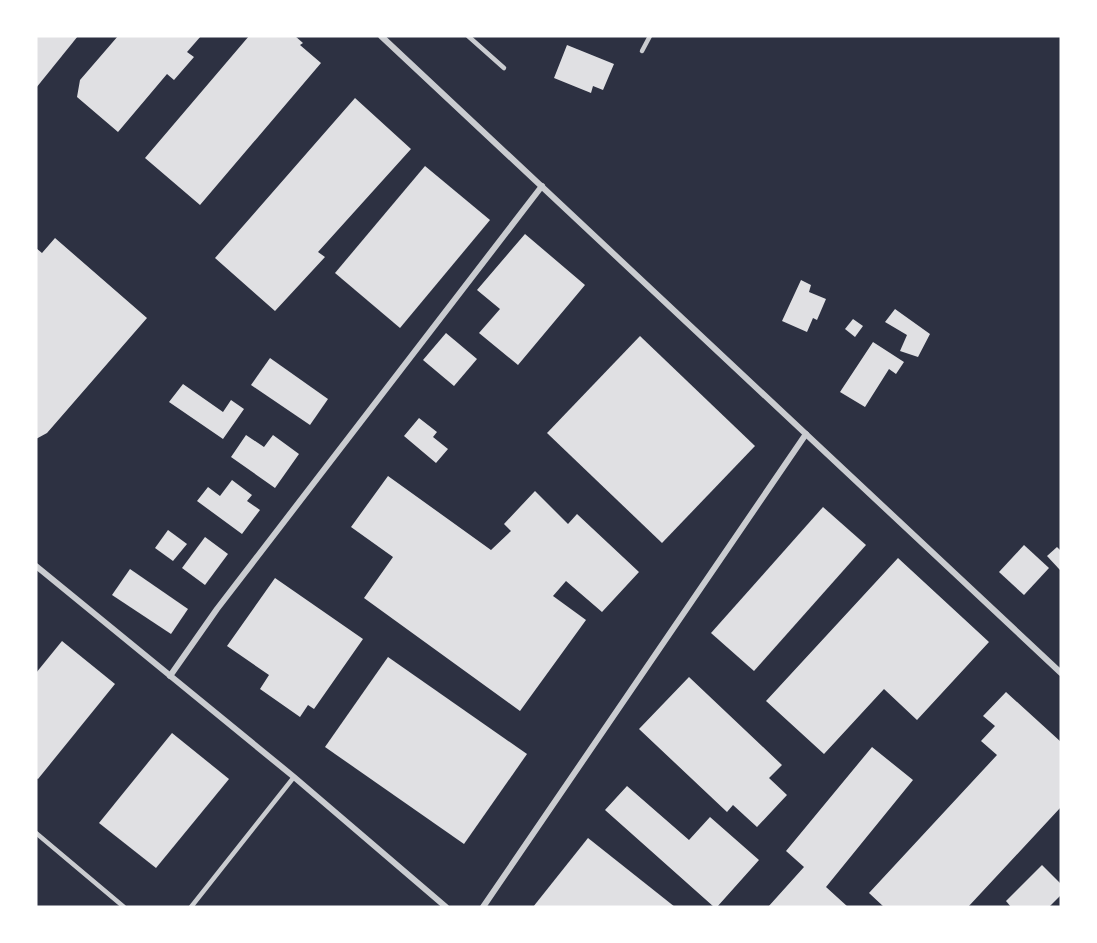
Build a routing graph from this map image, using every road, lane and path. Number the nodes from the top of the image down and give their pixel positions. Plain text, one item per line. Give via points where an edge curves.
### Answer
1 (468, 36) edge
2 (650, 36) edge
3 (385, 37) edge
4 (642, 51) dead end
5 (504, 68) dead end
6 (542, 186) junction
7 (806, 434) junction
8 (36, 566) edge
9 (1061, 673) edge
10 (170, 676) junction
11 (294, 777) junction
12 (36, 833) edge
13 (124, 907) edge
14 (191, 907) edge
15 (446, 907) edge
16 (483, 907) edge

1 - 5 lane
2 - 4 lane
3 - 6 street
6 - 7 street
6 - 10 street via 217,609
7 - 9 street
7 - 16 street
8 - 10 street
10 - 11 street
11 - 14 lane
11 - 15 street
12 - 13 lane

